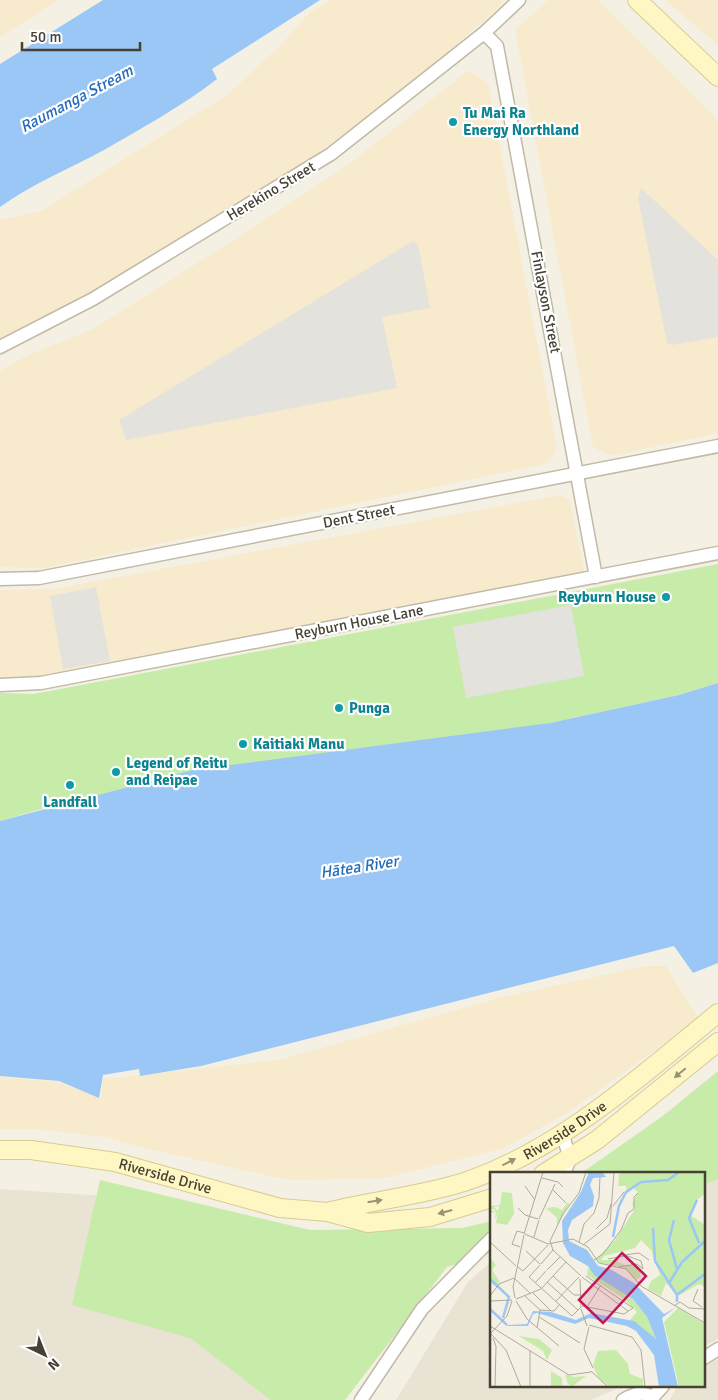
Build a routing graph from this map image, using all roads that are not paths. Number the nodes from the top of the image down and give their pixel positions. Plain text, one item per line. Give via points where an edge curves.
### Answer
1 (519, 0) edge
2 (637, 0) edge
3 (484, 33) junction
4 (718, 77) edge
5 (0, 347) edge
6 (718, 446) edge
7 (576, 473) junction
8 (718, 553) edge
9 (596, 577) junction
10 (0, 579) edge
11 (0, 685) edge
12 (718, 1014) edge
13 (718, 1042) edge
14 (562, 1133) junction
15 (0, 1150) edge
16 (567, 1166) edge
17 (549, 1172) edge
18 (490, 1199) edge
19 (328, 1212) junction
20 (490, 1240) edge
21 (718, 1349) edge
22 (706, 1357) edge
23 (661, 1388) edge
24 (653, 1399) edge
25 (361, 1400) edge
26 (623, 1400) edge

1 - 3 street, Herekino Street
2 - 4 main road
3 - 5 street, Herekino Street via 331,154 93,299
3 - 7 street, Finlayson Street via 497,46
6 - 7 street, Dent Street
7 - 9 street, Finlayson Street
7 - 10 street, Dent Street via 39,578
8 - 9 street, Reyburn House Lane
9 - 11 street, Reyburn House Lane via 41,683
12 - 14 main road, Riverside Drive via 615,1097
13 -> 16 main road, Riverside Drive
14 - 16 street
19 -> 14 main road, Riverside Drive via 464,1182
15 - 19 main road, Riverside Drive via 31,1150 115,1162 280,1208
16 - 17 main road, Riverside Drive
18 -> 19 main road, Riverside Drive via 430,1217 368,1223
20 - 25 street via 422,1309
21 - 22 street
23 - 24 street
24 - 26 street via 646,1394 635,1393

